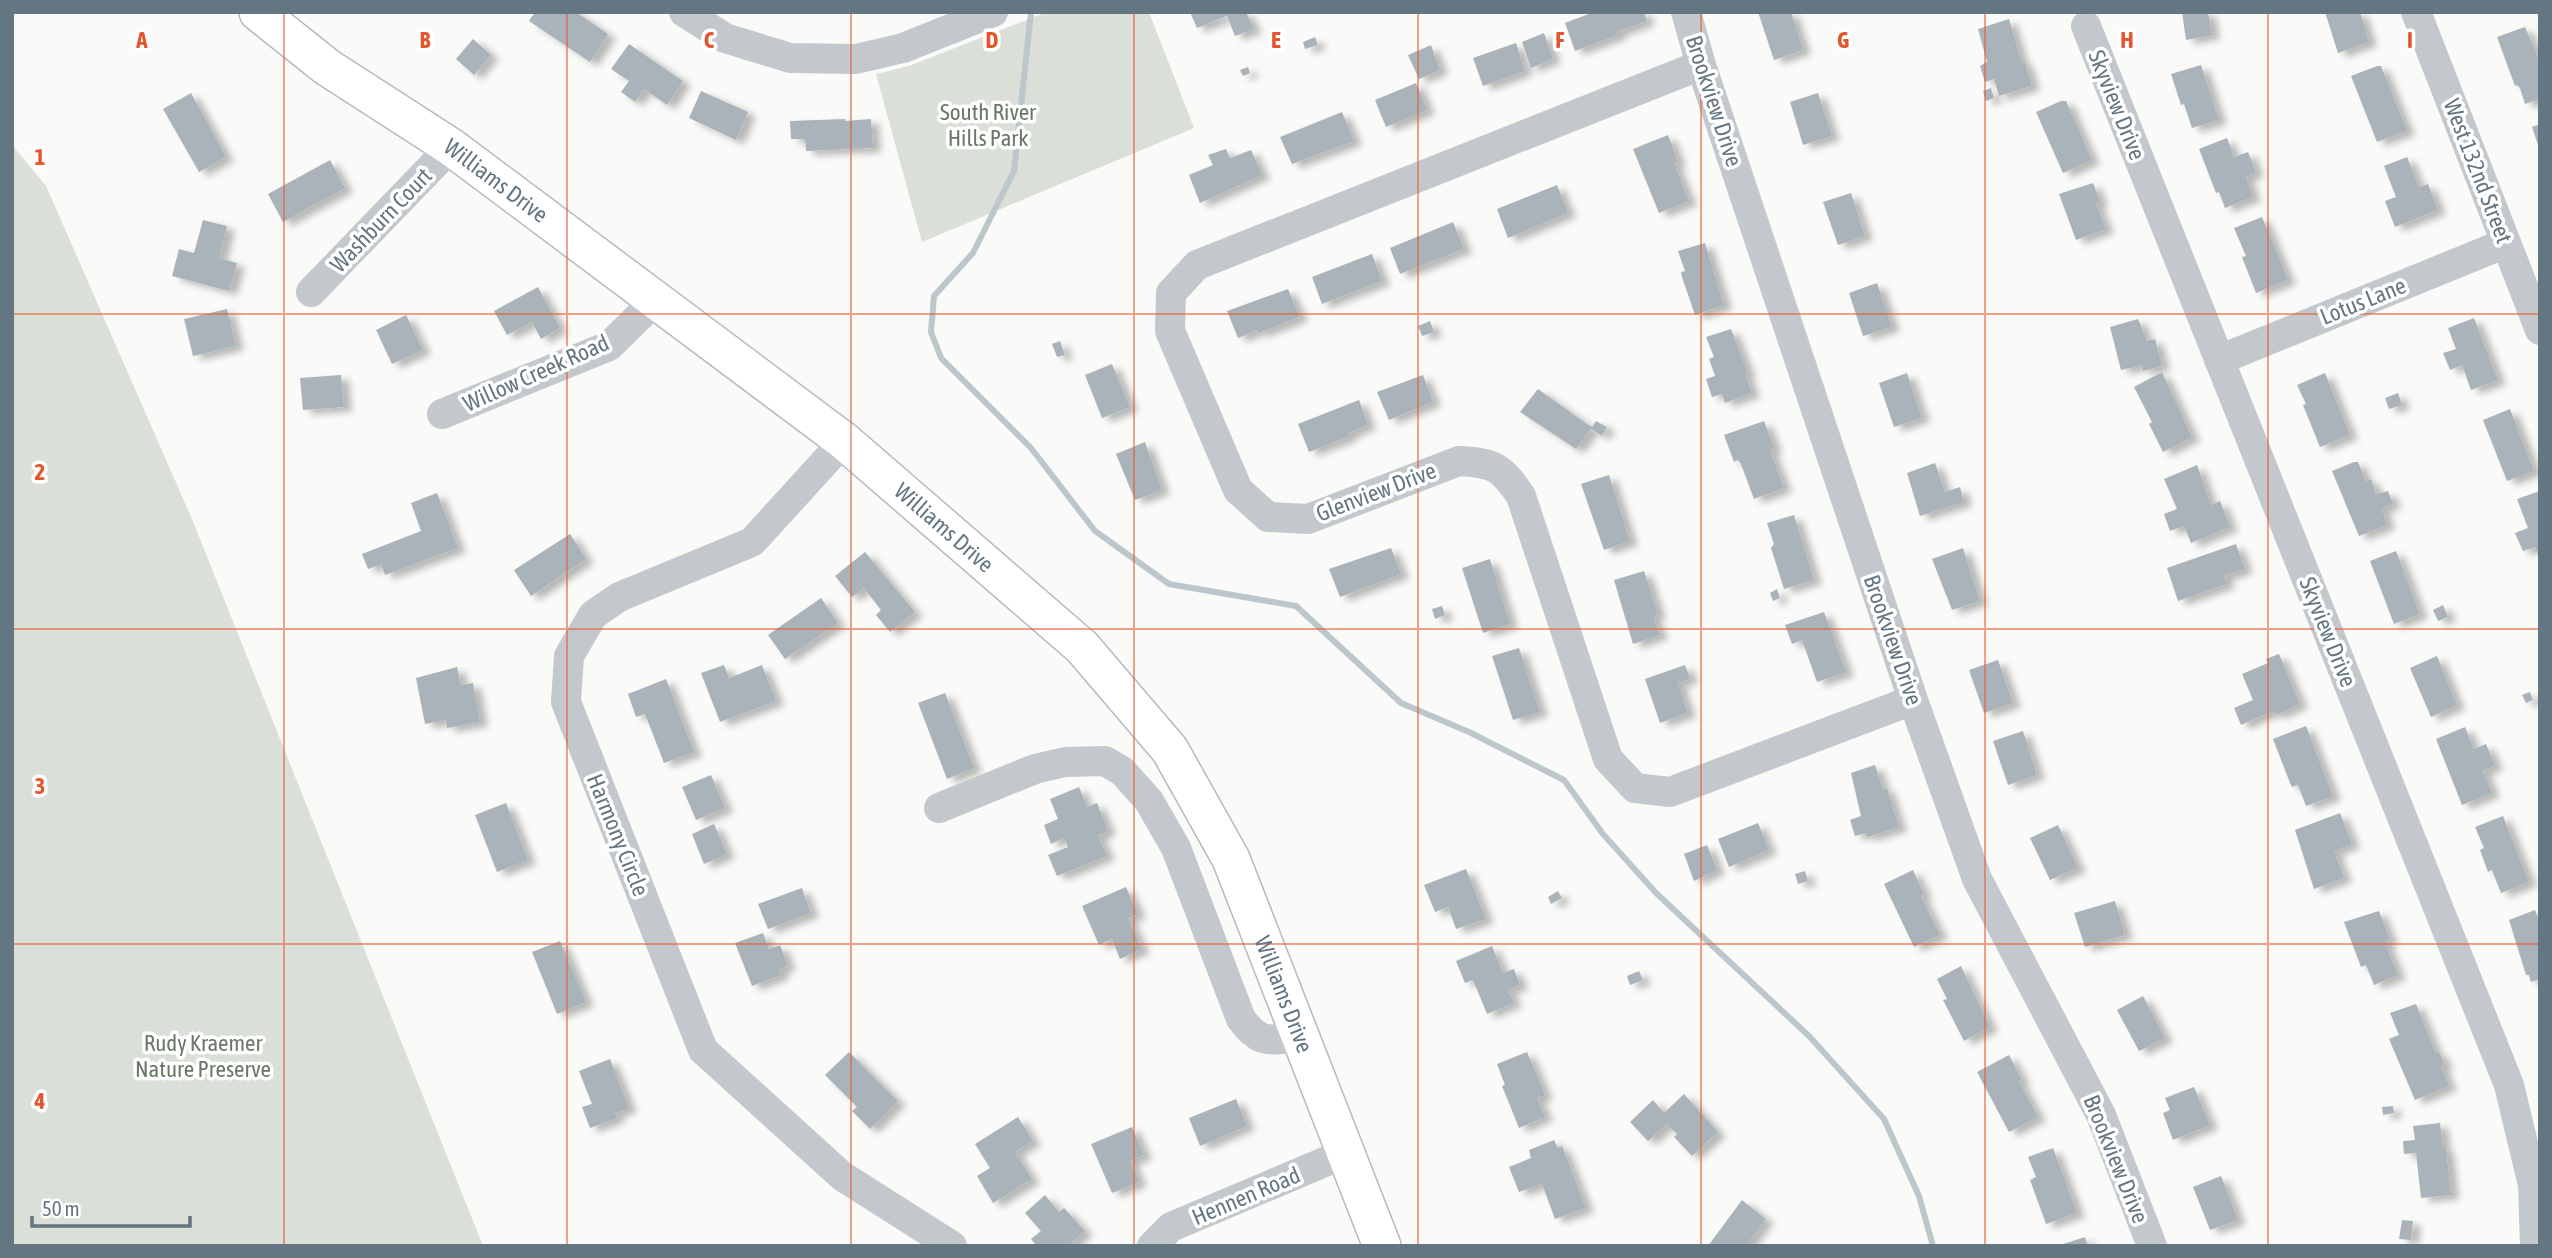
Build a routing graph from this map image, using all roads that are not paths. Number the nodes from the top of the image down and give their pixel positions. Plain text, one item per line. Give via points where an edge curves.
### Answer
1 (258, 12) edge
2 (684, 12) edge
3 (993, 12) edge
4 (1686, 12) edge
5 (2416, 12) edge
6 (2086, 26) dead end
7 (1701, 65) junction
8 (451, 147) junction
9 (2506, 243) junction
10 (311, 292) dead end
11 (657, 299) junction
12 (2540, 330) edge
13 (2219, 360) junction
14 (442, 414) dead end
15 (844, 441) junction
16 (1913, 700) junction
17 (939, 808) dead end
18 (1301, 1038) junction
19 (1346, 1153) junction
20 (952, 1246) edge
21 (1152, 1246) edge
22 (1382, 1246) edge
23 (2152, 1246) edge
24 (2535, 1246) edge

1 - 8 main road, Williams Drive via 327,67
2 - 3 street via 725,37 790,58 856,59 903,48
4 - 7 street, Brookview Drive
5 - 9 street, West 132nd Street
6 - 13 street, Skyview Drive
7 - 16 street, Brookview Drive
7 - 16 street, Glenview Drive via 1197,265 1171,293 1170,331 1238,490 1268,517 1308,519 1459,461 1485,462 1507,475 1521,496 1608,760 1635,788 1670,792
8 - 10 street, Washburn Court
8 - 11 main road, Williams Drive
9 - 12 street, West 132nd Street
9 - 13 street, Lotus Lane
11 - 14 street, Willow Creek Road via 609,346
11 - 15 main road, Williams Drive
13 - 24 street, Skyview Drive via 2509,1085 2533,1185
15 - 18 main road, Williams Drive via 1082,647 1170,750 1231,859
15 - 20 street, Harmony Circle via 752,542 619,597 593,615 569,656 565,702 702,1050 842,1176
16 - 23 street, Brookview Drive via 1978,879 2101,1115
17 - 18 street via 1035,769 1065,762 1105,761 1122,771 1149,801 1176,848 1241,1019 1260,1039
18 - 19 main road, Williams Drive
19 - 21 street, Hennen Road via 1171,1227
19 - 22 main road, Williams Drive

